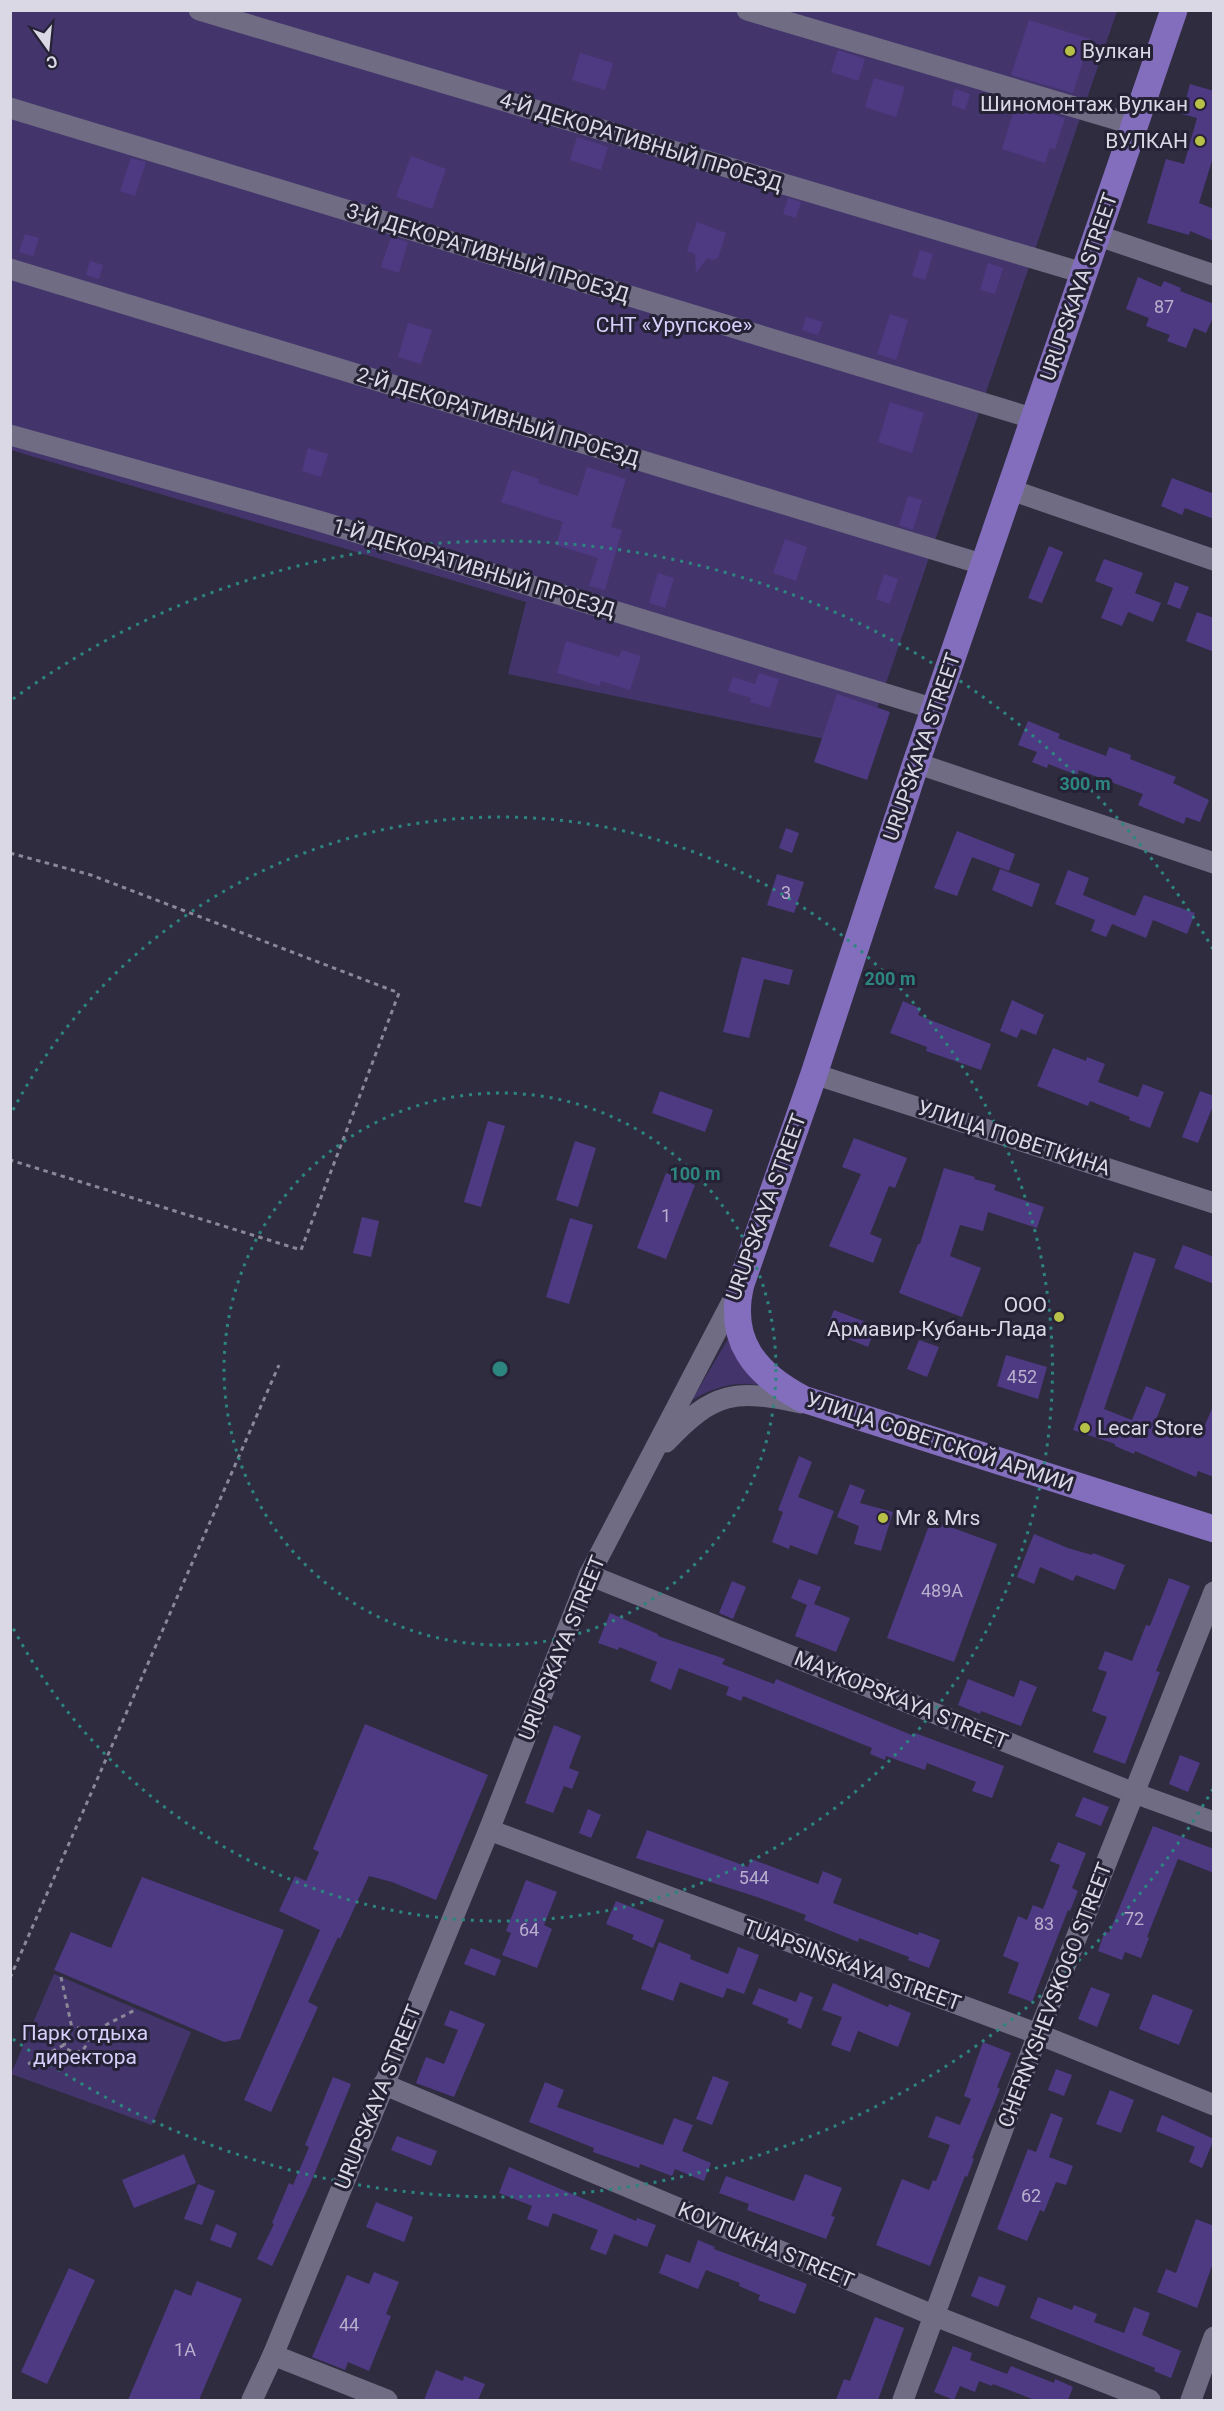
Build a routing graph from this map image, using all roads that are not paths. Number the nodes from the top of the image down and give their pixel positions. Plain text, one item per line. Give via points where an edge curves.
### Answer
1 (199, 10) edge
2 (747, 10) edge
3 (1174, 10) edge
4 (10, 108) edge
5 (1135, 124) junction
6 (1096, 235) junction
7 (10, 269) edge
8 (1083, 273) junction
9 (1214, 274) edge
10 (1035, 419) junction
11 (10, 435) edge
12 (1011, 490) junction
13 (1214, 560) edge
14 (985, 565) junction
15 (934, 709) junction
16 (916, 763) junction
17 (1214, 863) edge
18 (814, 1074) junction
19 (1214, 1203) edge
20 (741, 1284) junction
21 (830, 1408) junction
22 (645, 1467) junction
23 (1214, 1529) edge
24 (589, 1575) junction
25 (1214, 1592) edge
26 (1134, 1793) junction
27 (1214, 1822) edge
28 (489, 1830) junction
29 (1038, 2034) junction
30 (383, 2084) junction
31 (1214, 2105) edge
32 (935, 2316) junction
33 (1214, 2337) edge
34 (273, 2355) junction
35 (252, 2400) edge
36 (387, 2400) edge
37 (903, 2400) edge
38 (1150, 2400) edge
39 (1191, 2400) edge

1 - 8 street, 4-Й ДЕКОРАТИВНЫЙ ПРОЕЗД
2 - 5 street
3 - 5 main road, URUPSKAYA STREET
4 - 10 street, 3-Й ДЕКОРАТИВНЫЙ ПРОЕЗД
5 - 6 main road, URUPSKAYA STREET
6 - 8 main road, URUPSKAYA STREET
6 - 9 street
7 - 14 street, 2-Й ДЕКОРАТИВНЫЙ ПРОЕЗД
8 - 10 main road, URUPSKAYA STREET
10 - 12 main road, URUPSKAYA STREET
11 - 15 street, 1-Й ДЕКОРАТИВНЫЙ ПРОЕЗД via 319,521
12 - 13 street
12 - 14 main road, URUPSKAYA STREET
14 - 15 main road, URUPSKAYA STREET
15 - 16 main road, URUPSKAYA STREET
16 - 17 street
16 - 18 main road, URUPSKAYA STREET
18 - 19 street, УЛИЦА ПОВЕТКИНА
18 - 20 main road, URUPSKAYA STREET
20 - 21 main road, УЛИЦА СОВЕТСКОЙ АРМИИ via 736,1315 752,1359 783,1389
20 - 22 street, URUPSKAYA STREET
21 - 22 street via 765,1395 733,1395 698,1411
21 - 23 main road, УЛИЦА СОВЕТСКОЙ АРМИИ
22 - 24 street, URUPSKAYA STREET
24 - 26 street, MAYKOPSKAYA STREET
24 - 28 street, URUPSKAYA STREET
25 - 26 street, CHERNYSHEVSKOGO STREET
26 - 27 street, MAYKOPSKAYA STREET
26 - 29 street, CHERNYSHEVSKOGO STREET
28 - 29 street, TUAPSINSKAYA STREET
28 - 30 street, URUPSKAYA STREET
29 - 31 street, TUAPSINSKAYA STREET
29 - 32 street, CHERNYSHEVSKOGO STREET
30 - 32 street, KOVTUKHA STREET
30 - 34 street, URUPSKAYA STREET
32 - 37 street, CHERNYSHEVSKOGO STREET
32 - 38 street, KOVTUKHA STREET
33 - 39 street
34 - 35 street, URUPSKAYA STREET
34 - 36 street

